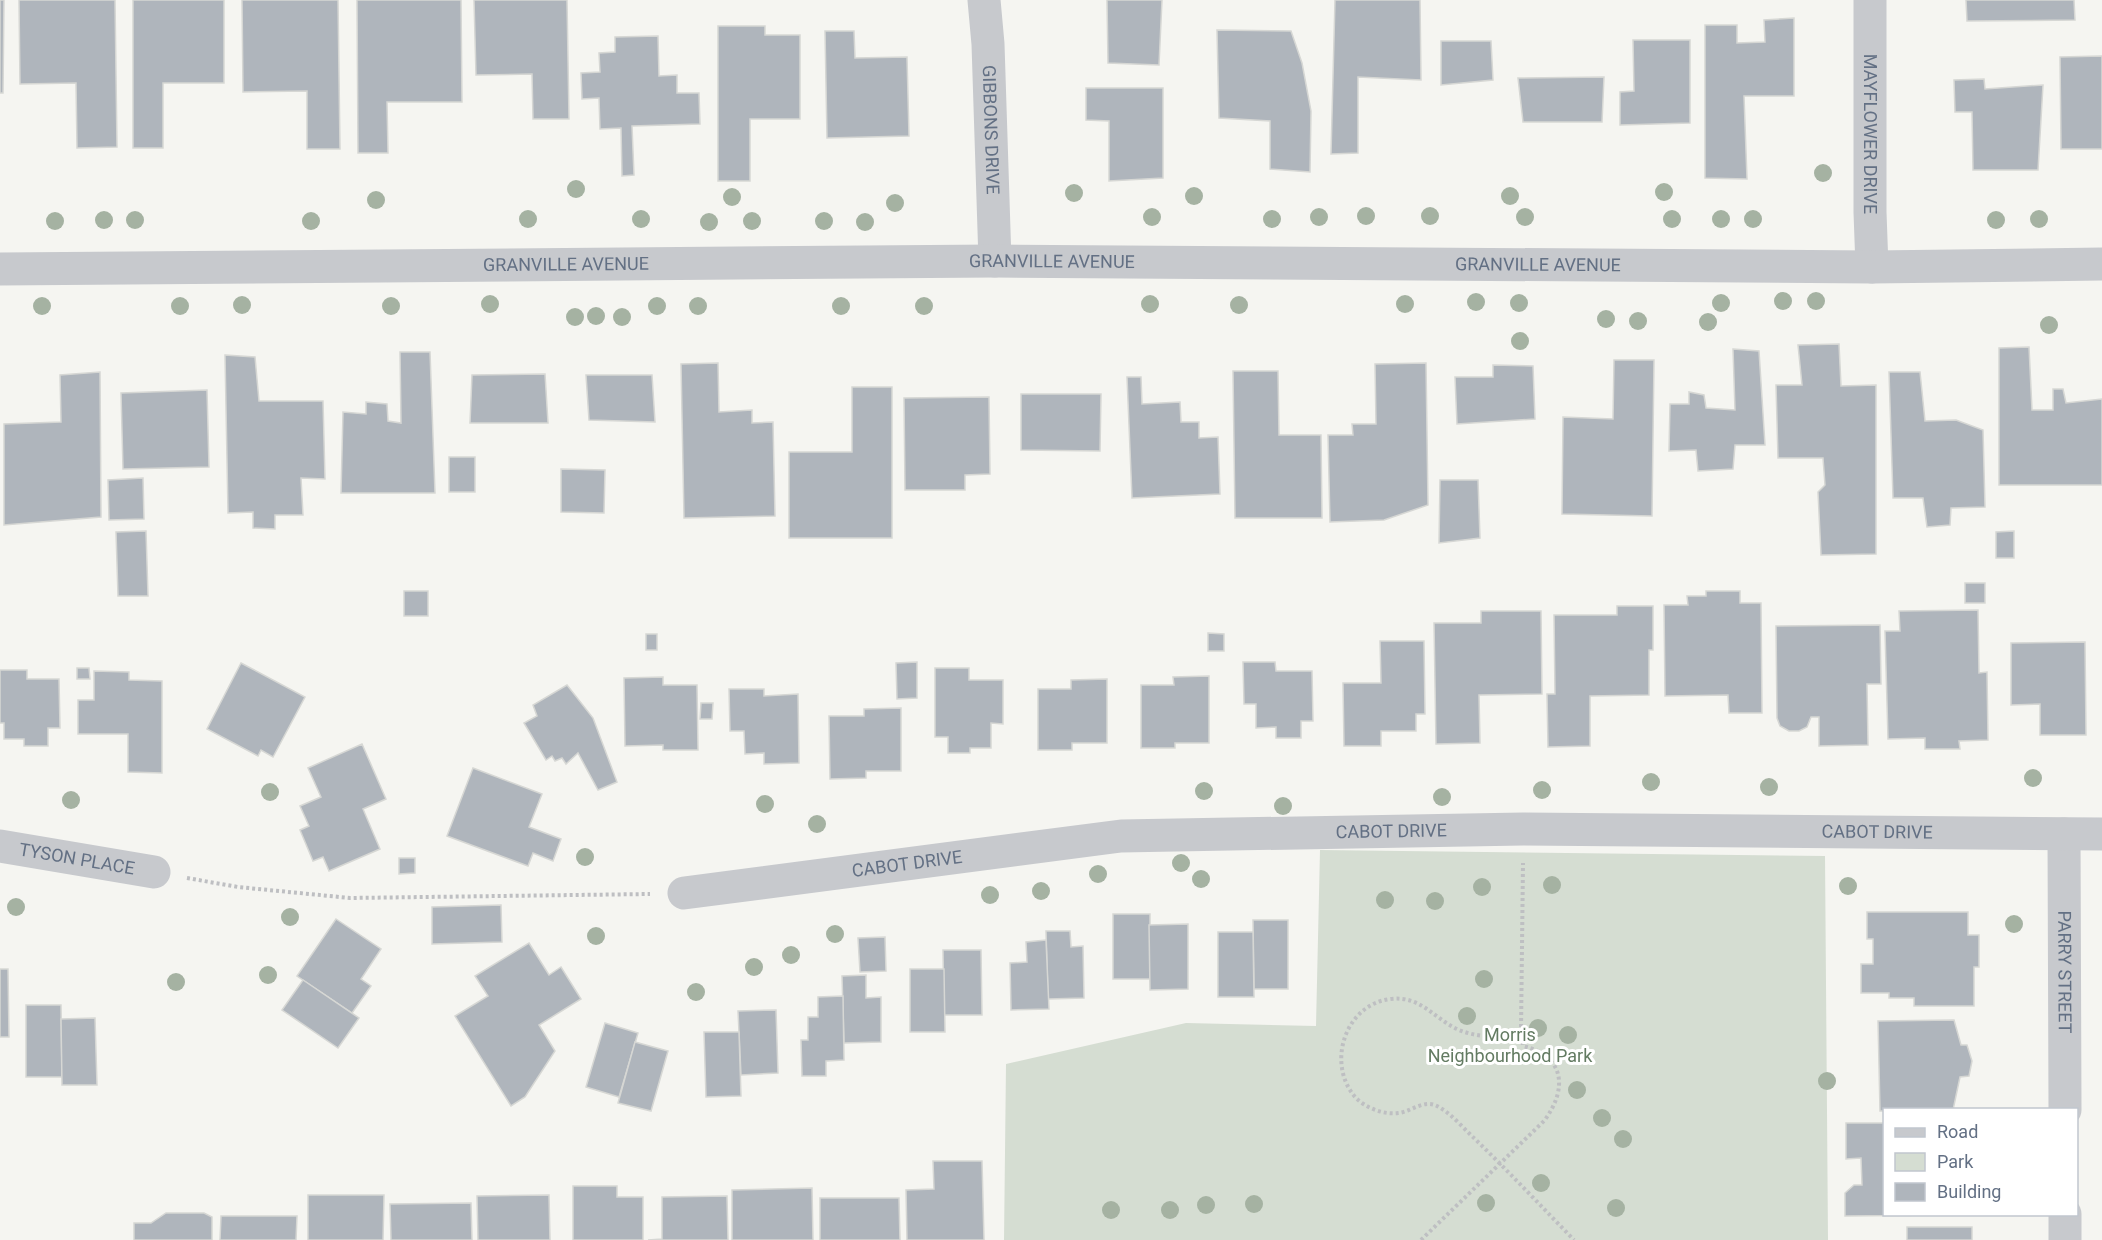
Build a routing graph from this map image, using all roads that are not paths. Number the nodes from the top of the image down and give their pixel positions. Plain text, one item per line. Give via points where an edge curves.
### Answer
1 (984, 0) edge
2 (1870, 0) edge
3 (995, 261) junction
4 (2102, 264) edge
5 (1872, 267) junction
6 (0, 269) edge
7 (2064, 834) junction
8 (2102, 834) edge
9 (0, 846) edge
10 (154, 872) road end
11 (684, 893) road end
12 (2065, 1108) edge
13 (2065, 1216) edge
14 (2065, 1240) edge

1 - 3 street, GIBBONS DRIVE
2 - 5 street, MAYFLOWER DRIVE
3 - 5 street, GRANVILLE AVENUE
3 - 6 street, GRANVILLE AVENUE
4 - 5 street, GRANVILLE AVENUE
7 - 8 street, CABOT DRIVE
7 - 11 street, CABOT DRIVE via 1522,829 1121,836
7 - 12 street, PARRY STREET
9 - 10 street, TYSON PLACE
13 - 14 street

